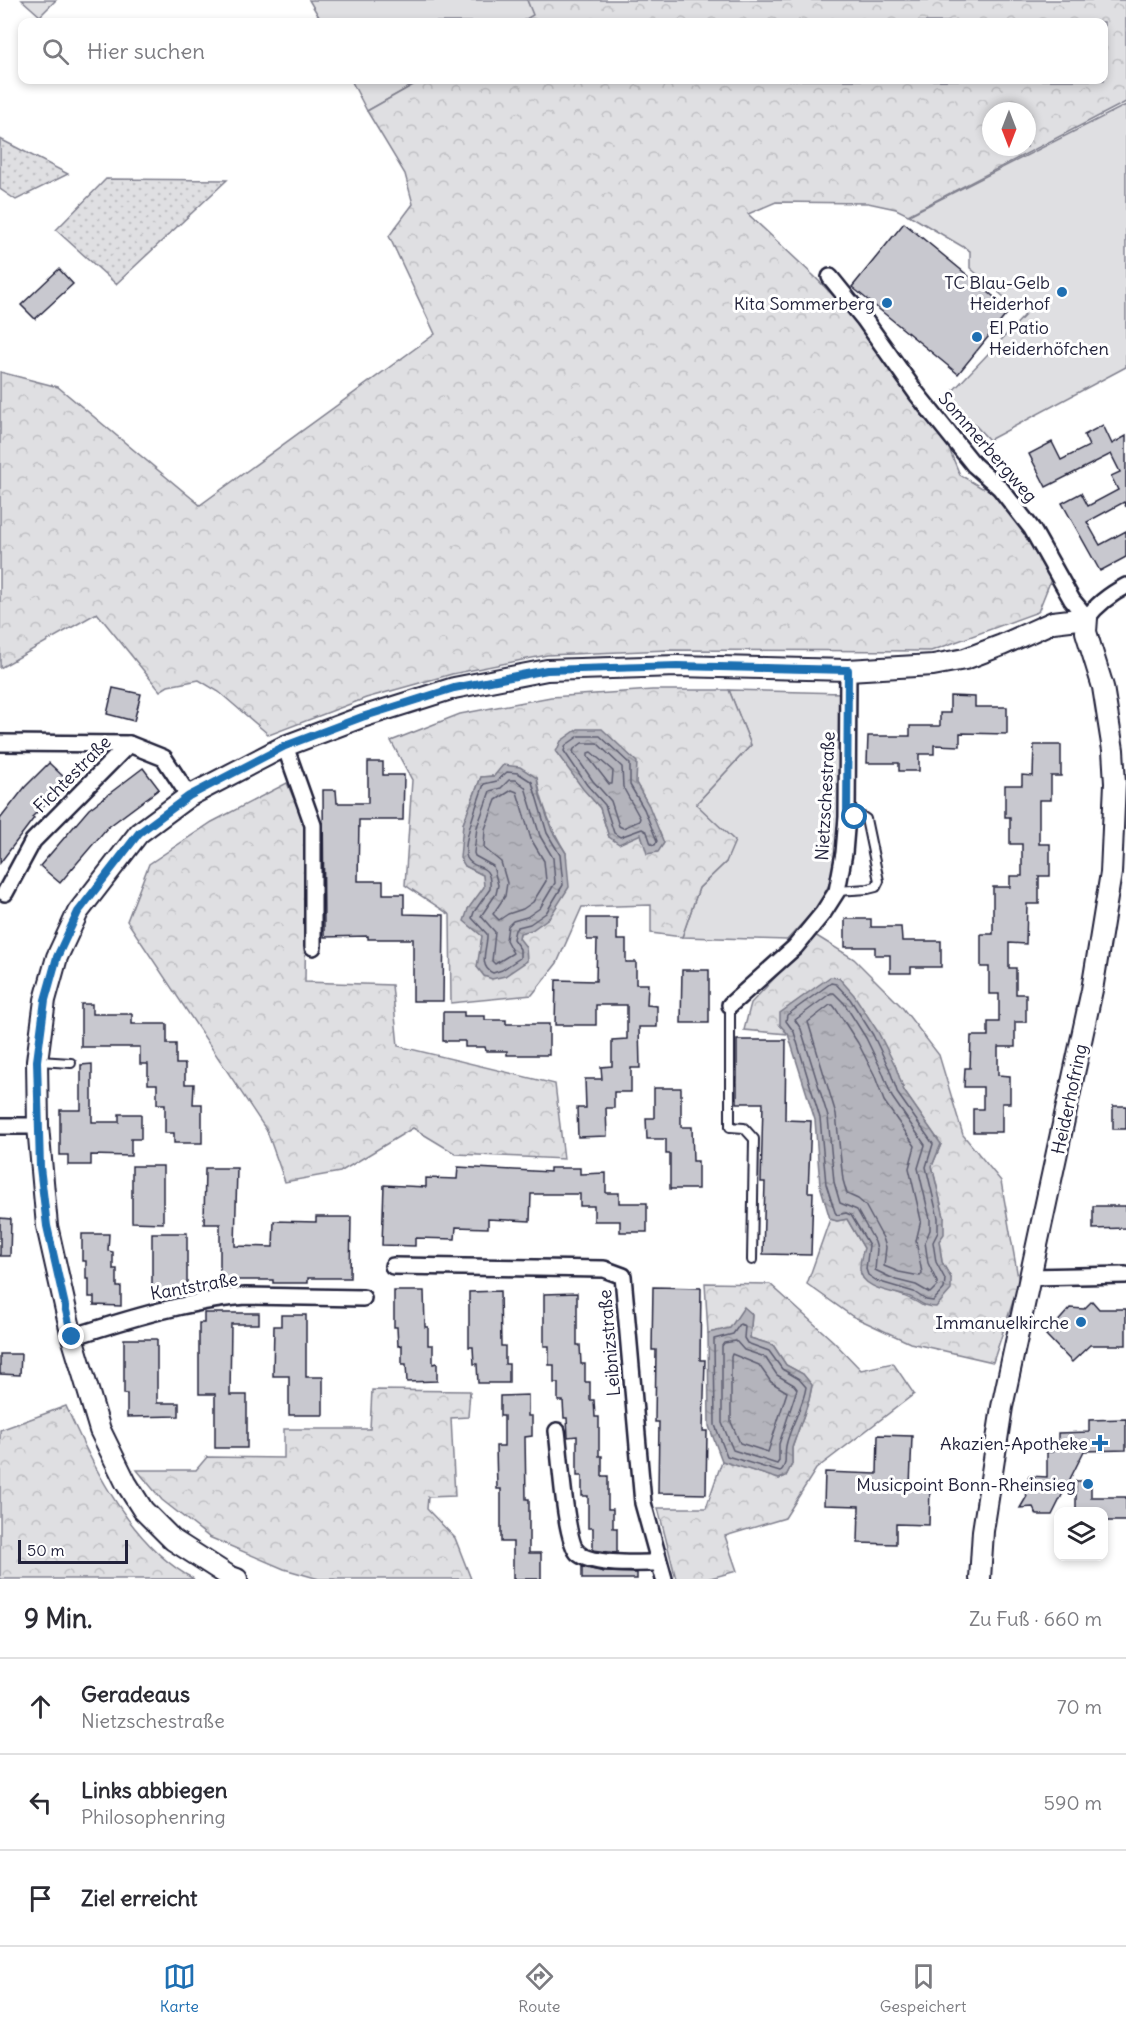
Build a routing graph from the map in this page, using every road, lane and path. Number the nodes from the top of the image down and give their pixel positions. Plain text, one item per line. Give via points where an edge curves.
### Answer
1 (830, 277) dead end
2 (1126, 586) edge
3 (1087, 618) junction
4 (848, 670) junction
5 (0, 743) edge
6 (129, 744) junction
7 (285, 746) junction
8 (189, 796) junction
9 (847, 817) junction
10 (837, 891) junction
11 (5, 893) dead end
12 (313, 947) dead end
13 (730, 1005) joint
14 (37, 1061) junction
15 (71, 1063) dead end
16 (0, 1126) edge
17 (38, 1126) junction
18 (752, 1260) dead end
19 (393, 1266) dead end
20 (1126, 1275) edge
21 (1030, 1277) junction
22 (363, 1298) dead end
23 (72, 1337) junction
24 (557, 1431) dead end
25 (659, 1563) junction
26 (237, 1579) edge
27 (664, 1579) edge
28 (980, 1579) edge

1 - 3 street, Sommerbergweg via 917,394 1032,529 1072,600
2 - 3 street via 1102,601
3 - 4 street via 1053,622 965,659
3 - 21 street, Heiderhofring via 1086,632 1103,687 1113,750 1111,873 1092,990
4 - 7 street via 677,666 547,670 454,688
4 - 9 street, Nietzschestraße
5 - 6 street, Fichtestraße
6 - 8 street, Fichtestraße via 164,758
6 - 11 street, Fichtestraße via 33,841
7 - 8 street
7 - 12 street via 312,825
8 - 14 street via 139,833 78,912 57,957 45,1000
9 - 10 street, Nietzschestraße
9 - 10 lane via 866,819 879,881 871,889
10 - 13 street, Nietzschestraße via 795,946
13 - 18 lane, Nietzschestraße via 730,1127 744,1128 754,1139
14 - 15 lane
14 - 17 street
16 - 17 street
17 - 23 street via 47,1226
19 - 25 street, Leibnizstraße via 604,1269 623,1276 644,1503
20 - 21 street
21 - 28 street, Heiderhofring via 1000,1419
22 - 23 street, Kantstraße via 226,1298 147,1314
23 - 26 street via 100,1430 143,1510 173,1540
24 - 25 street via 572,1545 578,1554 597,1561
25 - 27 street, Leibnizstraße

